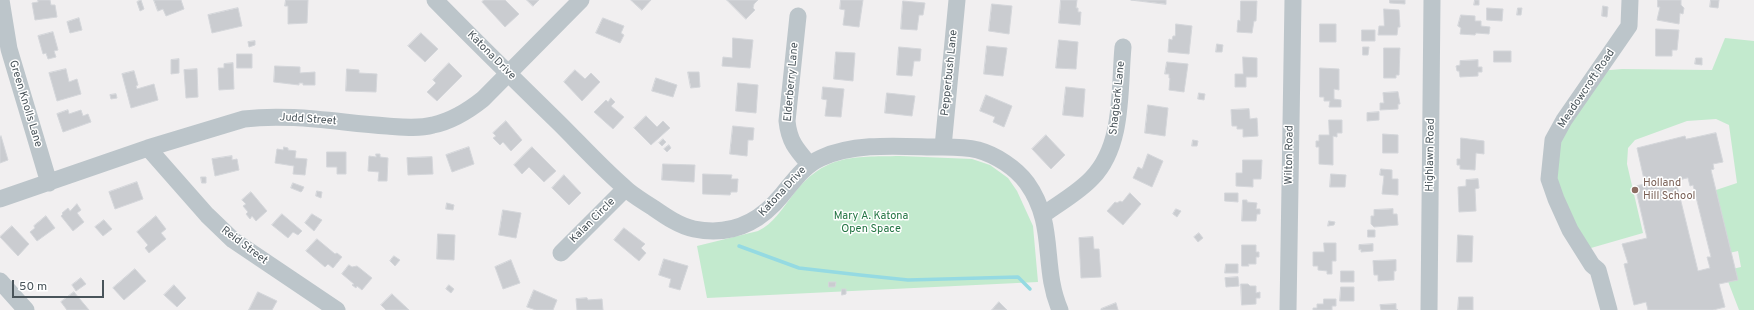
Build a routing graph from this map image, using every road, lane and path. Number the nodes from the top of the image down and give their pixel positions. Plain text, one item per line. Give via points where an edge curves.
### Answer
1 (0, 0) edge
2 (435, 0) edge
3 (581, 0) edge
4 (957, 0) edge
5 (1293, 0) edge
6 (1432, 0) edge
7 (1630, 0) edge
8 (798, 16) dead end
9 (1123, 47) dead end
10 (508, 74) junction
11 (943, 147) junction
12 (148, 148) junction
13 (809, 164) junction
14 (49, 183) junction
15 (625, 189) junction
16 (0, 199) edge
17 (1043, 215) junction
18 (561, 253) dead end
19 (1592, 265) junction
20 (0, 280) edge
21 (26, 310) edge
22 (337, 310) edge
23 (1060, 310) edge
24 (1288, 310) edge
25 (1429, 310) edge
26 (1599, 310) edge
27 (1609, 310) edge

1 - 14 street, Green Knolls Lane via 9,48
2 - 10 street, Katona Drive
3 - 10 street, Judd Street
4 - 11 street, Pepperbush Lane
5 - 24 street, Wilton Road
6 - 25 street, Highlawn Road
7 - 19 street, Meadowcroft Road via 1629,26 1564,120 1554,140 1549,179 1570,230
8 - 13 street, Elderberry Lane via 787,121 792,143
9 - 17 street, Shagbark Lane via 1117,119 1113,142 1107,156 1092,178
10 - 12 street, Judd Street via 469,110 458,117 433,125 420,127 257,117
10 - 15 street, Katona Drive
11 - 13 street, Katona Drive via 900,146 838,151
11 - 17 street, Katona Drive via 980,151 1005,163 1027,184
12 - 14 street, Judd Street
12 - 22 street, Reid Street via 207,215 233,240
13 - 15 street, Katona Drive via 760,217 746,224 720,230 691,228 676,222
14 - 16 street, Judd Street
15 - 18 street, Kalan Circle
17 - 23 street, Katona Drive via 1052,286
19 - 26 street, Meadowcroft Road via 1590,272
19 - 27 street, Meadowcroft Road via 1598,270
20 - 21 street

